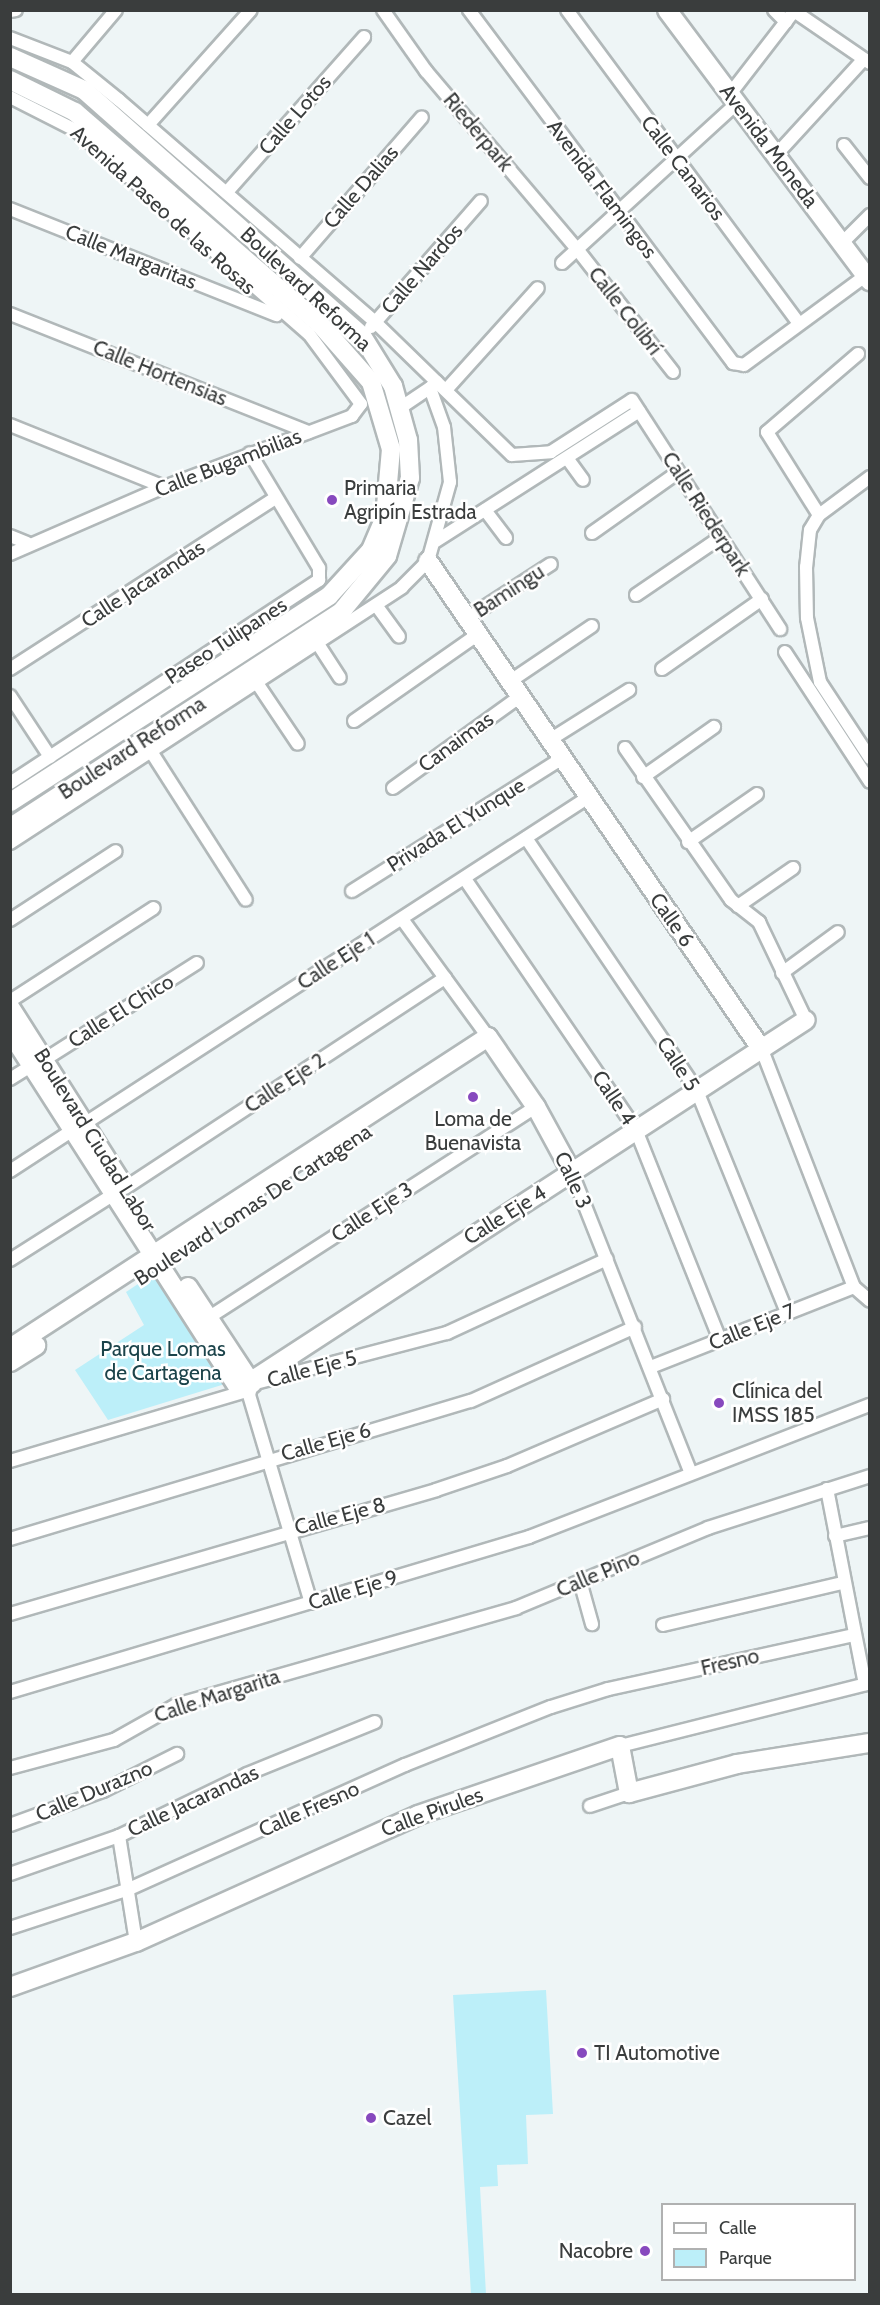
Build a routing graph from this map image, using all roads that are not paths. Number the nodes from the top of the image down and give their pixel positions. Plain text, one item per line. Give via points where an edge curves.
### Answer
1 (16, 10) edge
2 (116, 10) edge
3 (251, 10) edge
4 (383, 10) edge
5 (469, 10) edge
6 (567, 10) edge
7 (667, 10) edge
8 (774, 10) edge
9 (10, 11) edge
10 (795, 11) edge
11 (786, 22) junction
12 (364, 37) dead end
13 (10, 38) edge
14 (10, 57) edge
15 (867, 61) edge
16 (72, 62) junction
17 (10, 80) edge
18 (10, 97) edge
19 (734, 99) junction
20 (114, 106) junction
21 (422, 117) dead end
22 (148, 125) junction
23 (844, 145) dead end
24 (154, 153) junction
25 (776, 155) junction
26 (675, 158) junction
27 (141, 167) junction
28 (870, 178) edge
29 (227, 192) junction
30 (481, 201) dead end
31 (10, 209) edge
32 (178, 210) junction
33 (619, 211) junction
34 (870, 215) edge
35 (196, 226) junction
36 (842, 243) junction
37 (577, 249) junction
38 (300, 258) junction
39 (562, 263) dead end
40 (867, 278) edge
41 (538, 288) dead end
42 (336, 302) junction
43 (10, 314) edge
44 (285, 317) junction
45 (375, 322) junction
46 (800, 324) junction
47 (314, 329) junction
48 (362, 336) junction
49 (858, 354) dead end
50 (673, 372) dead end
51 (438, 387) junction
52 (635, 406) junction
53 (400, 408) junction
54 (10, 425) edge
55 (309, 432) junction
56 (250, 453) junction
57 (567, 458) junction
58 (678, 472) junction
59 (870, 477) edge
60 (583, 480) dead end
61 (164, 487) junction
62 (275, 498) junction
63 (485, 510) junction
64 (819, 515) junction
65 (592, 533) dead end
66 (10, 536) edge
67 (722, 537) junction
68 (506, 538) dead end
69 (436, 541) junction
70 (27, 543) junction
71 (10, 554) edge
72 (428, 561) junction
73 (551, 564) dead end
74 (636, 595) dead end
75 (762, 599) junction
76 (376, 605) junction
77 (466, 619) junction
78 (592, 626) dead end
79 (780, 629) dead end
80 (477, 635) junction
81 (399, 637) dead end
82 (318, 644) junction
83 (785, 652) dead end
84 (10, 669) edge
85 (662, 669) dead end
86 (340, 678) dead end
87 (257, 682) junction
88 (820, 682) junction
89 (514, 689) junction
90 (629, 690) dead end
91 (812, 694) junction
92 (10, 696) edge
93 (354, 721) dead end
94 (714, 727) dead end
95 (548, 741) junction
96 (298, 744) dead end
97 (625, 748) dead end
98 (867, 750) edge
99 (152, 753) junction
100 (50, 757) junction
101 (561, 759) junction
102 (643, 777) junction
103 (870, 782) edge
104 (10, 783) edge
105 (393, 788) dead end
106 (757, 794) dead end
107 (587, 798) junction
108 (10, 802) edge
109 (10, 828) edge
110 (526, 838) junction
111 (688, 842) junction
112 (10, 843) edge
113 (116, 851) dead end
114 (793, 868) dead end
115 (465, 879) junction
116 (352, 891) dead end
117 (246, 900) dead end
118 (738, 906) junction
119 (153, 908) dead end
120 (402, 919) junction
121 (10, 920) edge
122 (838, 932) dead end
123 (197, 963) dead end
124 (782, 973) junction
125 (445, 978) junction
126 (10, 1001) edge
127 (10, 1007) edge
128 (806, 1020) joint
129 (10, 1032) edge
130 (491, 1042) junction
131 (762, 1050) junction
132 (38, 1062) junction
133 (10, 1079) edge
134 (697, 1091) junction
135 (536, 1107) junction
136 (79, 1127) junction
137 (636, 1130) junction
138 (10, 1171) edge
139 (572, 1173) junction
140 (119, 1191) junction
141 (162, 1258) junction
142 (607, 1259) junction
143 (10, 1260) edge
144 (854, 1287) junction
145 (870, 1301) edge
146 (787, 1313) junction
147 (208, 1318) junction
148 (635, 1327) junction
149 (720, 1340) junction
150 (10, 1348) edge
151 (10, 1362) edge
152 (651, 1367) junction
153 (246, 1390) junction
154 (663, 1399) junction
155 (870, 1405) edge
156 (268, 1459) junction
157 (10, 1461) edge
158 (690, 1471) junction
159 (870, 1476) edge
160 (827, 1489) junction
161 (870, 1528) edge
162 (289, 1529) junction
163 (835, 1536) junction
164 (10, 1539) edge
165 (580, 1581) junction
166 (842, 1583) junction
167 (311, 1603) junction
168 (10, 1614) edge
169 (592, 1624) dead end
170 (663, 1625) dead end
171 (853, 1635) junction
172 (324, 1662) joint
173 (867, 1684) edge
174 (608, 1689) joint
175 (10, 1692) edge
176 (375, 1722) dead end
177 (870, 1743) edge
178 (620, 1746) junction
179 (177, 1754) dead end
180 (10, 1768) edge
181 (629, 1793) junction
182 (590, 1806) dead end
183 (10, 1825) edge
184 (119, 1836) junction
185 (10, 1874) edge
186 (129, 1889) junction
187 (10, 1928) edge
188 (136, 1942) junction
189 (10, 1988) edge

1 - 9 street
2 - 16 street
3 - 22 street
4 - 37 street, Riederpark via 426,71
5 - 33 street, Avenida Flamingos
6 - 26 street, Calle Canarios
7 - 19 main road, Avenida Moneda
8 - 11 street
10 - 11 street
10 - 15 street
11 - 19 street
12 - 29 street, Calle Lotos
13 - 16 street
14 - 20 main road, Boulevard Reforma
15 - 25 street
16 - 20 street
17 - 27 main road, Boulevard Reforma via 75,112
18 - 32 street, Avenida Paseo de las Rosas via 77,131
19 - 25 main road, Avenida Moneda
19 - 26 street
20 - 22 street
20 - 24 main road, Boulevard Reforma
21 - 38 street, Calle Dalias
22 - 29 street
23 - 28 street
24 - 27 main road
24 - 42 main road, Boulevard Reforma
25 - 36 main road, Avenida Moneda
26 - 33 street
26 - 46 street, Calle Canarios
27 - 32 main road, Boulevard Reforma
29 - 38 street
30 - 45 street, Calle Nardos
31 - 44 street, Calle Margaritas
32 - 35 main road, Boulevard Reforma
33 - 37 street
33 - 46 street, Avenida Flamingos via 737,366
34 - 36 street
35 - 44 street, Avenida Paseo de las Rosas
35 - 47 main road, Boulevard Reforma
36 - 40 main road, Avenida Moneda
37 - 39 street
37 - 50 street, Calle Colibrí
38 - 42 street
40 - 46 street
41 - 51 street
42 - 45 street
42 - 47 street
42 - 48 main road, Boulevard Reforma
43 - 55 street, Calle Hortensias
44 - 47 street, Avenida Paseo de las Rosas
45 - 48 street, Calle Nardos
45 - 51 street
47 - 55 street, Calle Bugambilias via 361,404 352,416
47 - 108 main road, Boulevard Reforma via 371,382 383,413 390,485 370,550 329,596
48 - 53 main road, Boulevard Reforma
49 - 64 street via 767,432
51 - 52 street via 504,450 537,457
51 - 53 street
51 - 69 street via 449,462 446,511
52 - 57 street
52 - 58 street, Calle Riederpark
53 - 109 main road, Boulevard Reforma via 410,478 398,531 368,585 341,612
54 - 61 street
55 - 56 street, Calle Bugambilias
56 - 61 street, Calle Bugambilias
56 - 62 street, Paseo Tulipanes
57 - 60 street
57 - 63 street
58 - 65 street
58 - 67 street, Calle Riederpark
59 - 64 street
61 - 70 street, Calle Bugambilias
62 - 84 street, Calle Jacarandas
62 - 100 street, Paseo Tulipanes via 319,568 320,580
63 - 68 street
63 - 69 street
64 - 88 street via 810,530 806,567 807,618
66 - 70 street
67 - 74 street
67 - 75 street, Calle Riederpark
69 - 72 street
70 - 71 street, Calle Bugambilias
72 - 76 street
72 - 77 main road, Calle 6
73 - 77 street, Bamingu
75 - 79 street, Calle Riederpark
75 - 85 street
76 - 81 street
76 - 82 street
77 - 80 main road, Calle 6
78 - 89 street, Canaimas
80 - 89 main road, Calle 6
80 - 93 street
82 - 86 street
82 - 87 street
83 - 91 street
87 - 96 street
87 - 99 street
88 - 91 street
88 - 98 street
89 - 95 main road, Calle 6
89 - 105 street, Canaimas
90 - 95 street
91 - 103 street
92 - 100 street
94 - 102 street
95 - 101 main road, Calle 6
97 - 102 street
99 - 112 street
99 - 117 street
100 - 104 street, Paseo Tulipanes
101 - 107 main road, Calle 6
101 - 116 street, Privada El Yunque
102 - 111 street
106 - 111 street
107 - 110 street, Calle Eje 1
107 - 131 main road, Calle 6
110 - 115 street, Calle Eje 1
110 - 134 street, Calle 5
111 - 118 street
113 - 121 street
114 - 118 street
115 - 120 street, Calle Eje 1
115 - 137 street, Calle 4
118 - 124 street via 759,922
119 - 126 street
120 - 125 street, Calle 3
120 - 136 street, Calle Eje 1
122 - 124 street
123 - 132 street, Calle El Chico
124 - 128 street
125 - 130 street, Calle 3
125 - 140 street, Calle Eje 2
127 - 132 main road, Boulevard Ciudad Labor
128 - 131 main road, Calle Eje 4
129 - 132 main road, Boulevard Ciudad Labor
130 - 135 main road, Calle 3
130 - 141 main road, Boulevard Lomas De Cartagena
131 - 134 main road, Calle Eje 4
131 - 144 street, Calle 6
132 - 133 street, Calle El Chico
132 - 136 main road, Boulevard Ciudad Labor
134 - 137 main road, Calle Eje 4
134 - 146 street, Calle 5
135 - 139 main road, Calle 3
135 - 147 street, Calle Eje 3
136 - 138 street, Calle Eje 1
136 - 140 main road, Boulevard Ciudad Labor
137 - 139 main road, Calle Eje 4
137 - 149 street, Calle 4
139 - 142 street, Calle 3
139 - 153 main road, Calle Eje 4 via 292,1350
140 - 141 main road, Boulevard Ciudad Labor
140 - 143 street, Calle Eje 2
141 - 147 main road, Boulevard Ciudad Labor
141 - 150 main road, Boulevard Lomas De Cartagena
141 - 151 main road, Boulevard Lomas De Cartagena
141 - 153 main road, Boulevard Ciudad Labor
142 - 148 street, Calle 3
142 - 153 street, Calle Eje 5 via 447,1333
144 - 145 street, Calle 6
144 - 146 street, Calle Eje 7
146 - 149 street, Calle Eje 7
147 - 153 main road, Boulevard Ciudad Labor
148 - 152 street, Calle 3
148 - 156 street, Calle Eje 6 via 471,1401
149 - 152 street, Calle Eje 7
152 - 154 street, Calle 3
153 - 156 street, Boulevard Ciudad Labor
153 - 157 street, Calle Eje 5
154 - 158 street, Calle 3
154 - 162 street, Calle Eje 8 via 507,1466
155 - 158 street, Calle Eje 9 via 794,1438
156 - 162 street, Boulevard Ciudad Labor
156 - 164 street, Calle Eje 6
158 - 167 street, Calle Eje 9 via 529,1537
159 - 160 street, Calle Pino
160 - 163 street
160 - 165 street, Calle Pino via 708,1528
161 - 163 street
162 - 167 street, Boulevard Ciudad Labor
162 - 168 street, Calle Eje 8
163 - 166 street
165 - 169 street
165 - 172 street, Calle Pino via 516,1608
166 - 170 street
166 - 171 street
167 - 175 street, Calle Eje 9
171 - 173 street
171 - 174 street, Fresno
172 - 180 street, Calle Margarita via 167,1708 114,1740
173 - 178 street, Calle Pirules
174 - 186 street, Calle Fresno via 405,1765
176 - 184 street, Calle Jacarandas via 247,1774
177 - 181 main road via 737,1764
178 - 181 main road
178 - 188 main road, Calle Pirules via 370,1834
179 - 183 street, Calle Durazno via 103,1791
181 - 182 street
184 - 185 street, Calle Jacarandas
184 - 186 street
186 - 187 street, Calle Fresno
186 - 188 street
188 - 189 main road, Calle Pirules

